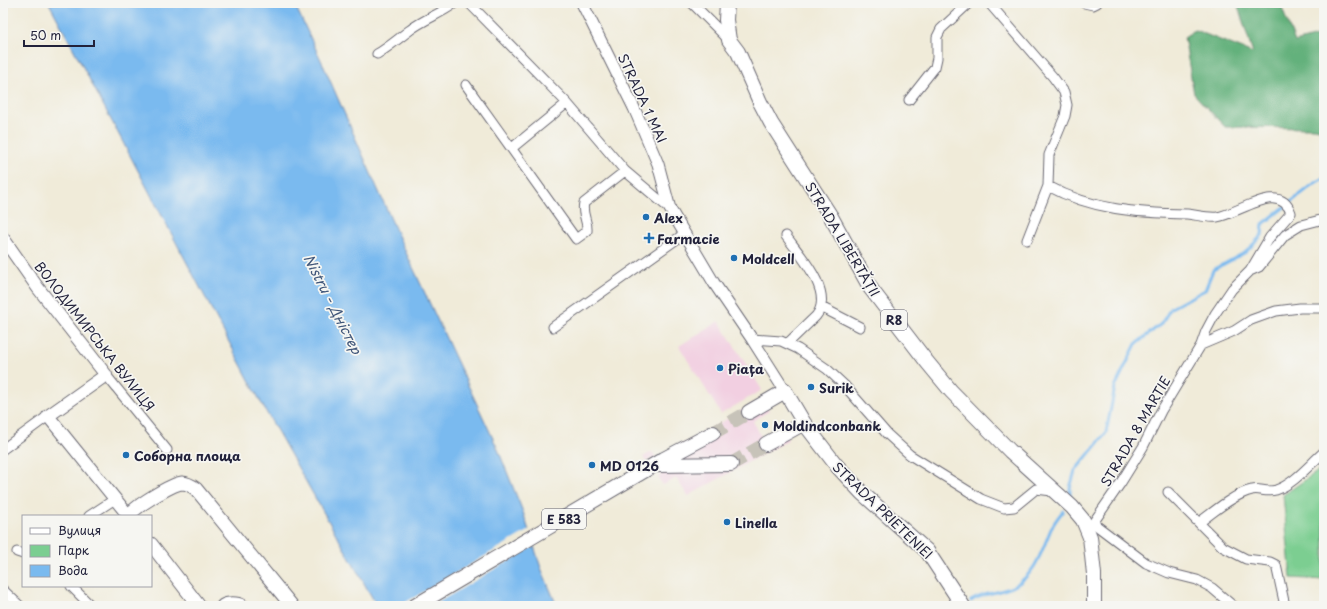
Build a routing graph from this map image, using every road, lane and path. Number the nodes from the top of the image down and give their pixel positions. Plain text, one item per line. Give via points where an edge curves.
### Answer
1 (455, 3) edge
2 (469, 3) edge
3 (582, 3) edge
4 (692, 3) edge
5 (727, 3) edge
6 (969, 3) edge
7 (1084, 3) edge
8 (1097, 3) edge
9 (993, 4) edge
10 (446, 7) edge
11 (729, 40) junction
12 (377, 54) dead end
13 (466, 85) dead end
14 (909, 100) dead end
15 (566, 103) junction
16 (512, 148) junction
17 (625, 171) junction
18 (1048, 186) junction
19 (670, 209) junction
20 (1324, 219) edge
21 (684, 234) junction
22 (786, 236) dead end
23 (3, 238) edge
24 (1027, 240) dead end
25 (1250, 271) junction
26 (821, 307) junction
27 (1324, 308) edge
28 (553, 327) dead end
29 (860, 327) dead end
30 (752, 339) junction
31 (788, 343) junction
32 (1201, 345) junction
33 (106, 376) junction
34 (785, 391) junction
35 (749, 412) tunnel mouth
36 (48, 416) junction
37 (804, 423) junction
38 (714, 433) tunnel mouth
39 (766, 444) tunnel mouth
40 (3, 449) edge
41 (167, 450) dead end
42 (1324, 452) edge
43 (731, 464) tunnel mouth
44 (656, 465) junction
45 (1056, 492) junction
46 (1168, 492) dead end
47 (114, 499) junction
48 (90, 515) edge
49 (127, 515) edge
50 (130, 515) edge
51 (1200, 522) junction
52 (1090, 525) junction
53 (152, 545) edge
54 (72, 587) edge
55 (3, 590) edge
56 (20, 606) edge
57 (91, 606) edge
58 (199, 606) edge
59 (223, 606) edge
60 (242, 606) edge
61 (292, 606) edge
62 (415, 606) edge
63 (963, 606) edge
64 (1094, 606) edge
65 (1233, 606) edge
66 (1285, 606) edge

1 - 10 street
2 - 15 street, STRADA PRIETENIEI
3 - 19 street, STRADA 1 MAI via 634,108 658,164
4 - 11 street
5 - 11 highway, STRADA LIBERTĂȚII / R8
6 - 14 street via 941,30 937,37 936,67
7 - 8 street
9 - 18 street via 1064,92 1066,110 1049,155
10 - 12 street
11 - 45 highway, STRADA LIBERTĂȚII / R8 via 738,52 771,123 824,205 878,300 942,381 1010,451
13 - 16 street
15 - 16 street
15 - 17 street, STRADA PRIETENIEI
16 - 17 street via 576,239 587,231 588,224 583,217 582,209 584,203
17 - 19 street, STRADA PRIETENIEI
18 - 24 street
18 - 25 street, STRADA 8 MARTIE via 1094,206 1122,211 1217,217 1272,197 1287,206 1291,214 1270,237
19 - 21 street, STRADA PRIETENIEI
20 - 25 street, STRADA 8 MARTIE via 1301,225 1285,235 1259,267
21 - 28 street
21 - 30 street, STRADA PRIETENIEI
22 - 26 street via 814,275 820,288
23 - 33 main road, ВОЛОДИМИРСЬКА ВУЛИЦЯ
25 - 32 street, STRADA 8 MARTIE via 1232,289 1215,314
26 - 29 street
26 - 31 street via 812,321
27 - 32 street via 1276,311 1251,320 1229,334
30 - 31 street
30 - 34 street, STRADA PRIETENIEI
31 - 45 street via 827,369 910,455 957,486 1004,508 1014,507 1036,489
32 - 52 street, STRADA 8 MARTIE via 1120,484
33 - 36 main road
33 - 41 street, ВОЛОДИМИРСЬКА ВУЛИЦЯ
34 - 35 highway
34 - 37 highway, STRADA PRIETENIEI
36 - 40 street
36 - 47 main road
37 - 39 highway
37 - 63 highway, STRADA PRIETENIEI via 847,478 927,551
38 - 44 highway, E 583
42 - 51 street via 1290,482 1276,490 1265,492 1254,489 1244,492
43 - 44 highway, E 583
44 - 62 highway, E 583
45 - 52 highway, STRADA LIBERTĂȚII / R8
46 - 51 street
47 - 48 street
47 - 49 main road
50 - 61 main road via 173,486 189,484 196,489
51 - 66 street via 1224,547 1246,559 1270,562 1276,566
52 - 64 highway, STRADA LIBERTĂȚII / R8
52 - 65 street via 1146,563 1169,573 1198,580
53 - 58 main road
54 - 57 street
55 - 56 street
59 - 60 main road

